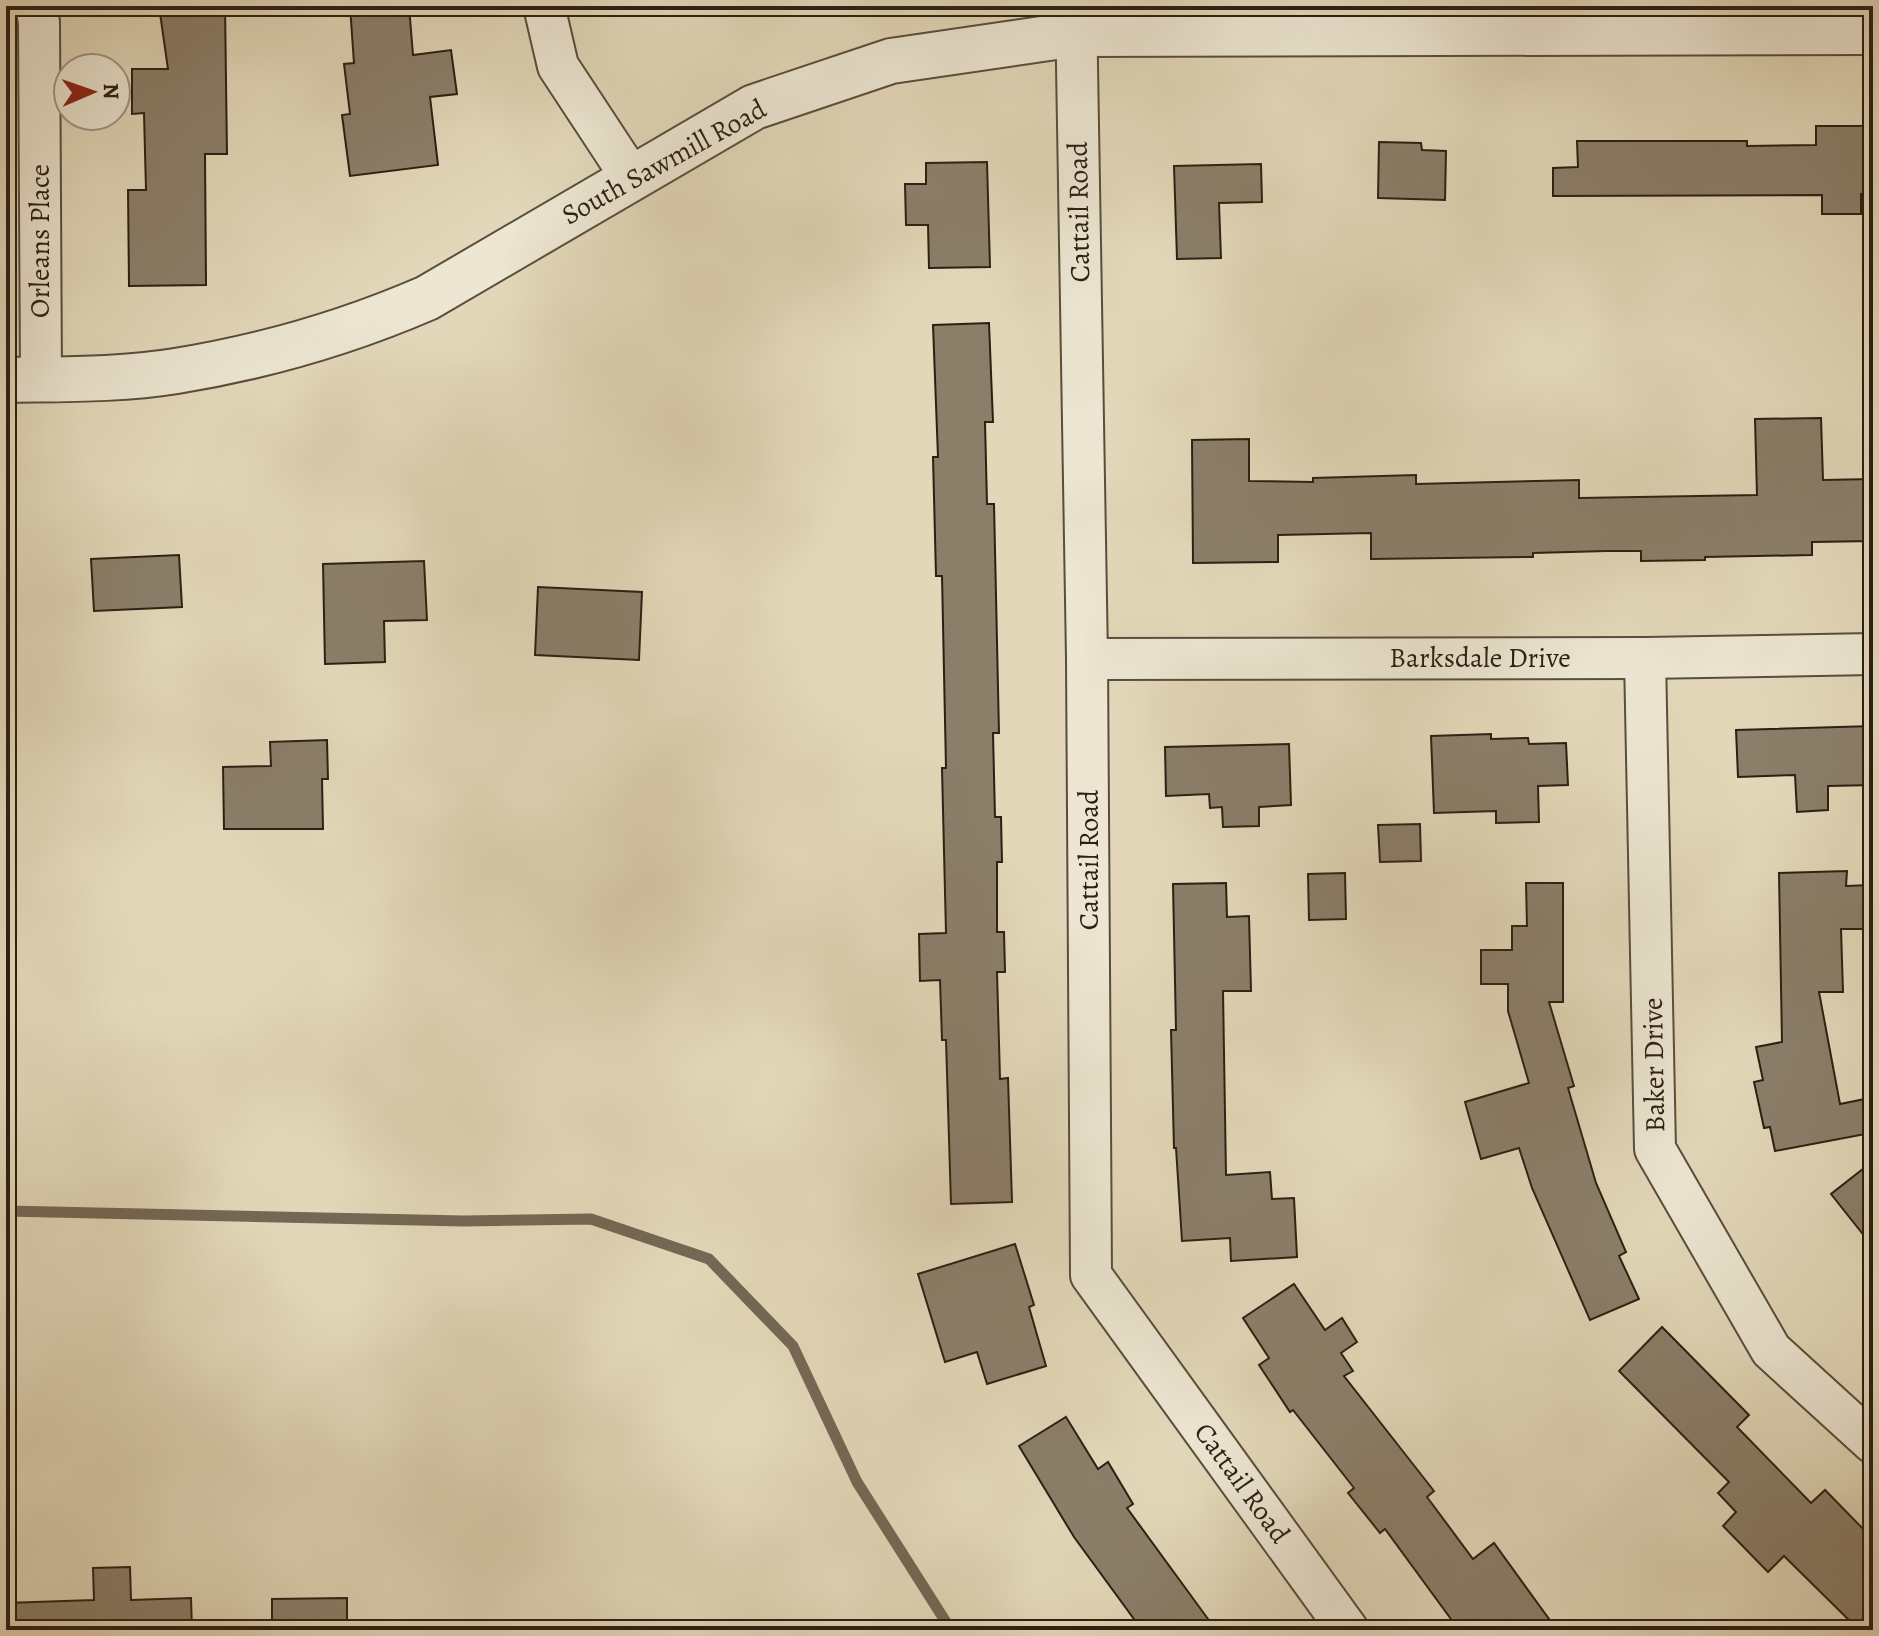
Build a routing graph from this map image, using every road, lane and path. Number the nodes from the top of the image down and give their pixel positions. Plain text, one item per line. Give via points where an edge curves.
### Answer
1 (36, 6) edge
2 (544, 6) edge
3 (1076, 20) edge
4 (1813, 20) edge
5 (1873, 32) edge
6 (631, 177) junction
7 (24, 380) edge
8 (1873, 654) edge
9 (1645, 658) junction
10 (1087, 659) junction
11 (1873, 1443) edge
12 (1348, 1630) edge

1 - 7 street, Orleans Place
2 - 6 street via 558,66
3 - 4 street, South Sawmill Road
3 - 6 street, South Sawmill Road via 891,61 754,107
3 - 10 street, Cattail Road
4 - 5 street, South Sawmill Road
6 - 7 street, South Sawmill Road via 427,298 328,336 175,371
8 - 9 street, Barksdale Drive
9 - 10 street, Barksdale Drive
9 - 11 street, Baker Drive via 1655,1149 1771,1350
10 - 12 street, Cattail Road via 1091,1275

